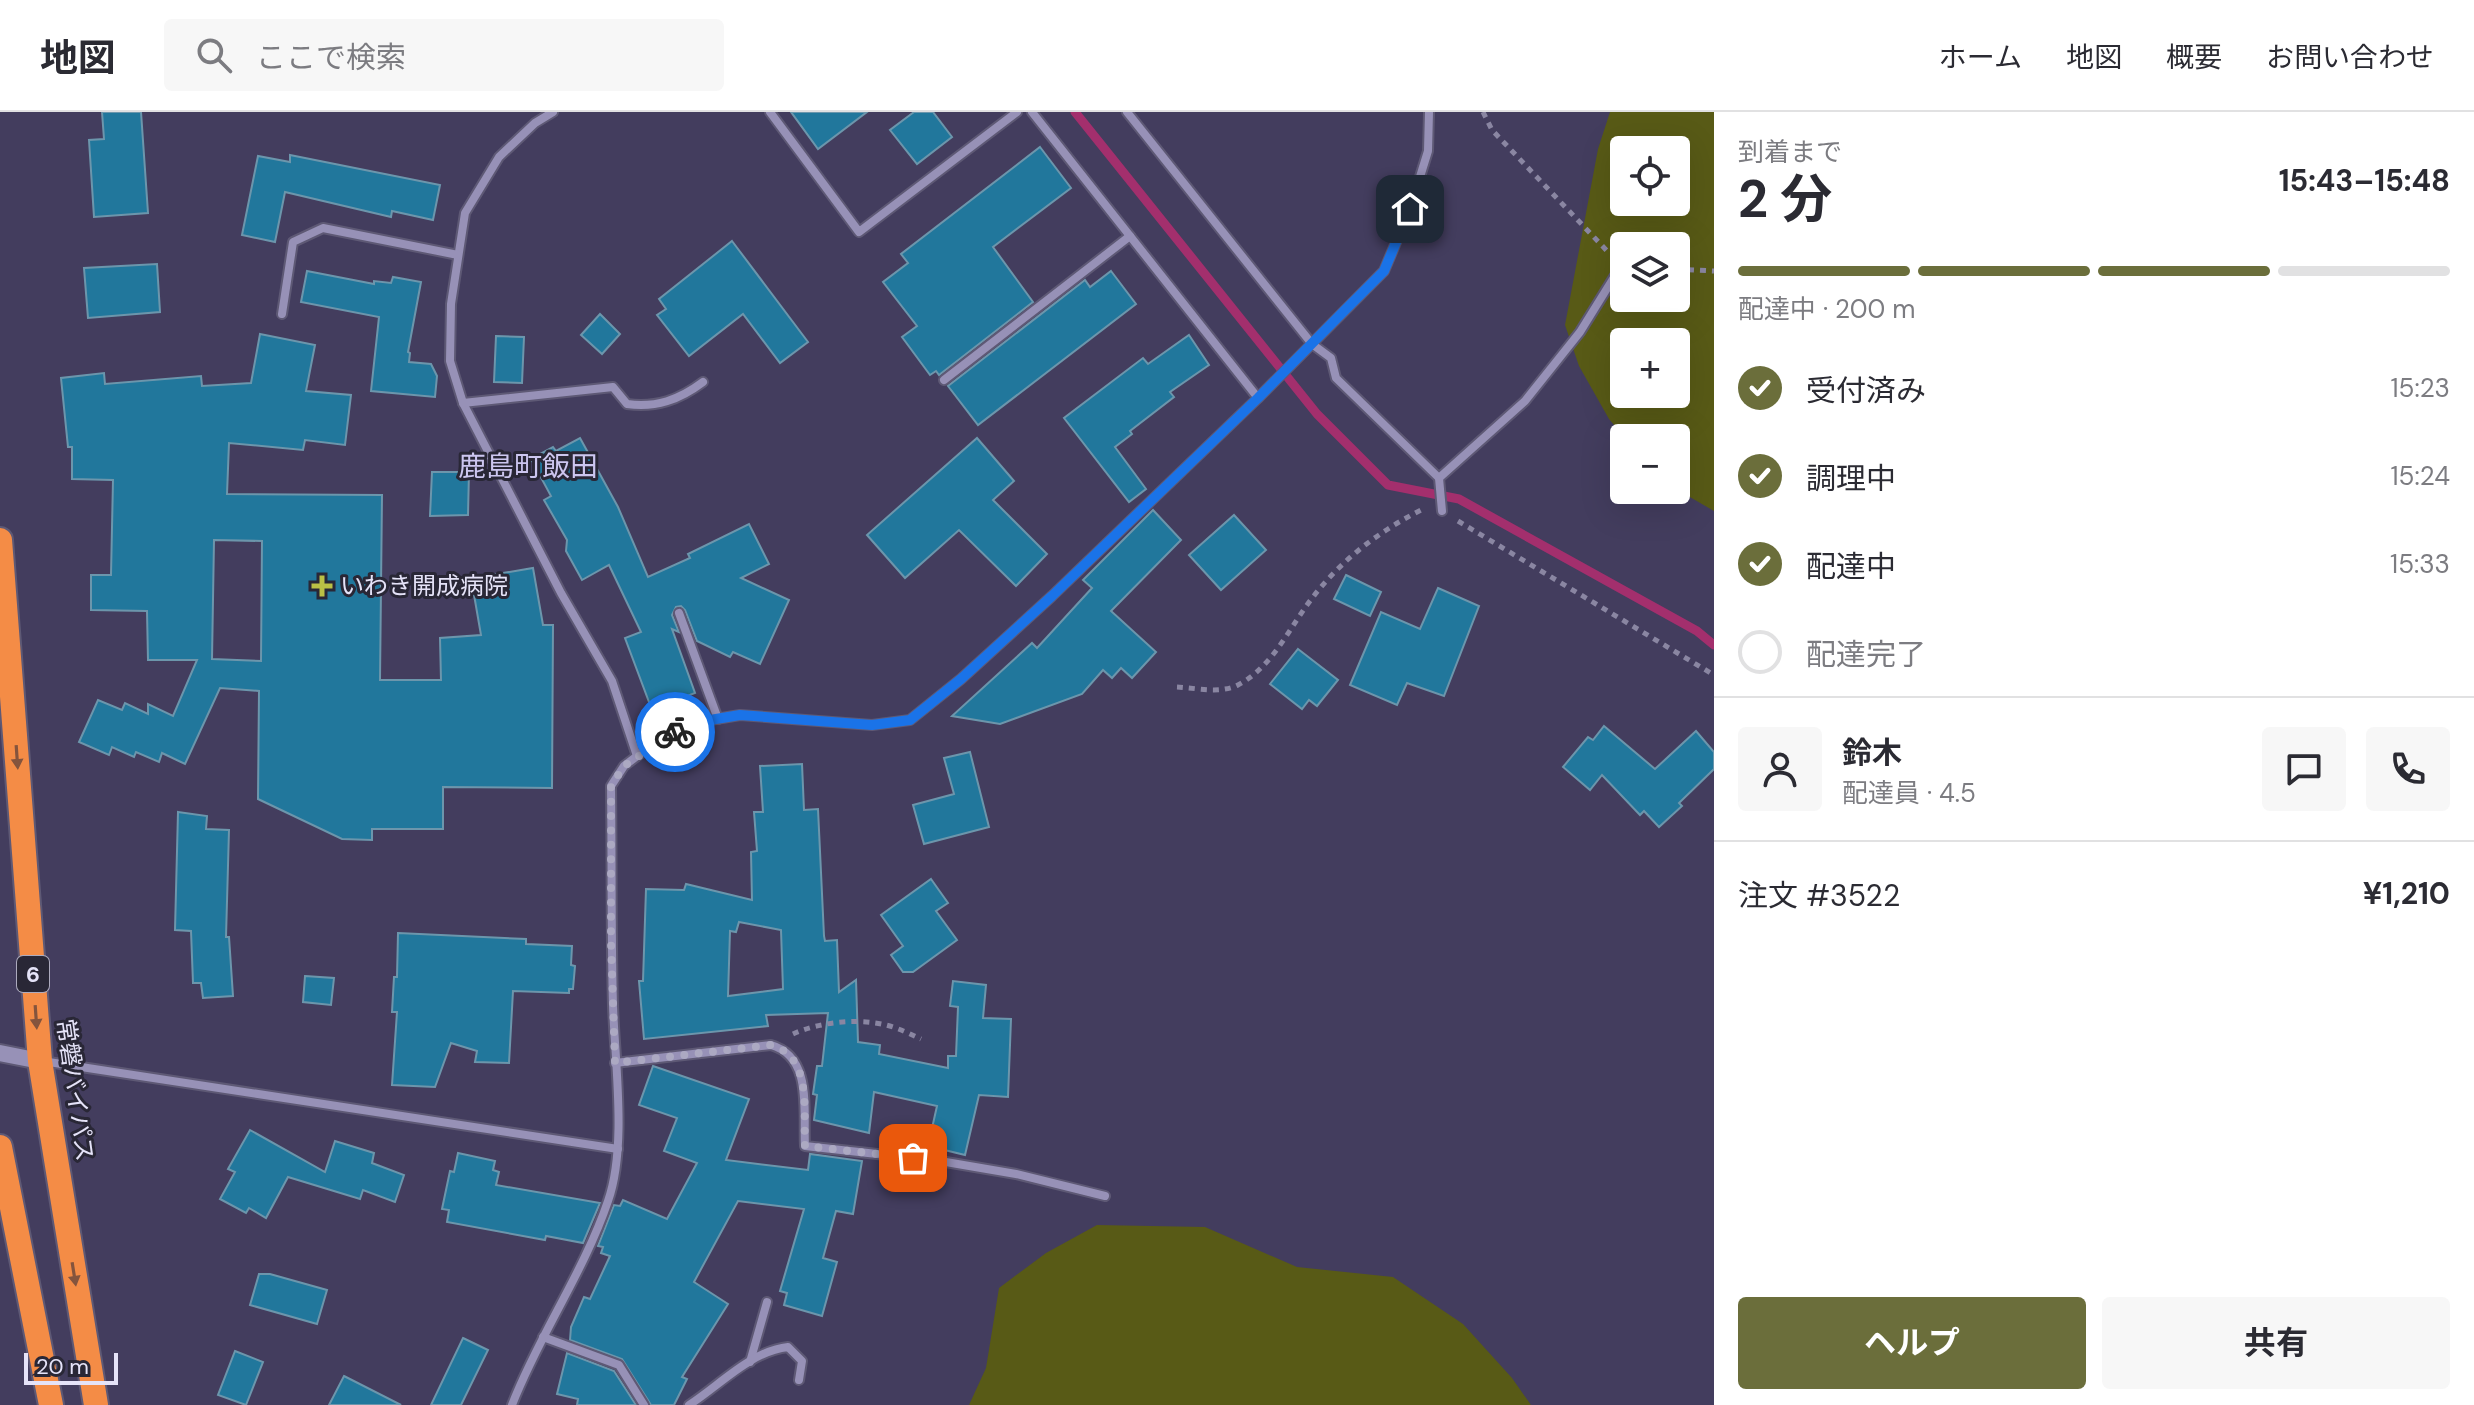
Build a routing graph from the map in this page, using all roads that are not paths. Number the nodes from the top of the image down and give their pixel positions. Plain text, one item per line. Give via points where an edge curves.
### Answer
1 (553, 112) edge
2 (770, 112) edge
3 (1017, 112) edge
4 (1032, 112) edge
5 (1127, 112) edge
6 (1429, 112) edge
7 (1130, 236) junction
8 (458, 255) junction
9 (1610, 284) edge
10 (282, 314) dead end
11 (1312, 344) junction
12 (944, 380) dead end
13 (703, 382) dead end
14 (1258, 398) junction
15 (463, 403) junction
16 (1439, 478) junction
17 (1442, 511) road end
18 (0, 540) edge
19 (679, 613) dead end
20 (718, 719) junction
21 (637, 756) junction
22 (0, 1053) edge
23 (40, 1061) junction
24 (615, 1063) junction
25 (0, 1147) edge
26 (618, 1149) junction
27 (1105, 1196) dead end
28 (767, 1302) dead end
29 (543, 1337) junction
30 (750, 1362) junction
31 (799, 1380) dead end
32 (51, 1405) edge
33 (96, 1405) edge
34 (512, 1405) edge
35 (644, 1405) edge
36 (689, 1405) edge

1 - 8 street via 499,157 465,213
2 - 3 street via 859,232
4 - 7 street
5 - 11 street
6 - 11 street via 1428,151 1384,271
7 - 12 street
7 - 14 street
8 - 10 street via 323,228 293,242
8 - 15 street via 450,361
9 - 16 street via 1580,332 1525,401
11 - 14 street
11 - 16 street via 1331,358 1336,378
13 - 15 street via 686,395 647,407 627,404 613,387
14 - 20 street via 1052,596 910,720 872,725 740,715
15 - 21 street via 612,681
16 - 17 street
18 -> 23 highway, 常磐バイパス / 6
19 - 20 street
20 - 21 street via 692,723
21 - 24 street via 611,786
22 - 23 street
23 - 26 street
23 -> 33 highway, 常磐バイパス / 6
24 - 26 street
24 - 27 street via 771,1045 785,1049 802,1072 805,1146 940,1161
25 - 32 highway
26 - 29 street via 609,1199
28 - 30 street
29 - 34 street
29 - 35 street via 619,1365
30 - 31 street via 788,1347 802,1361
30 - 36 street

